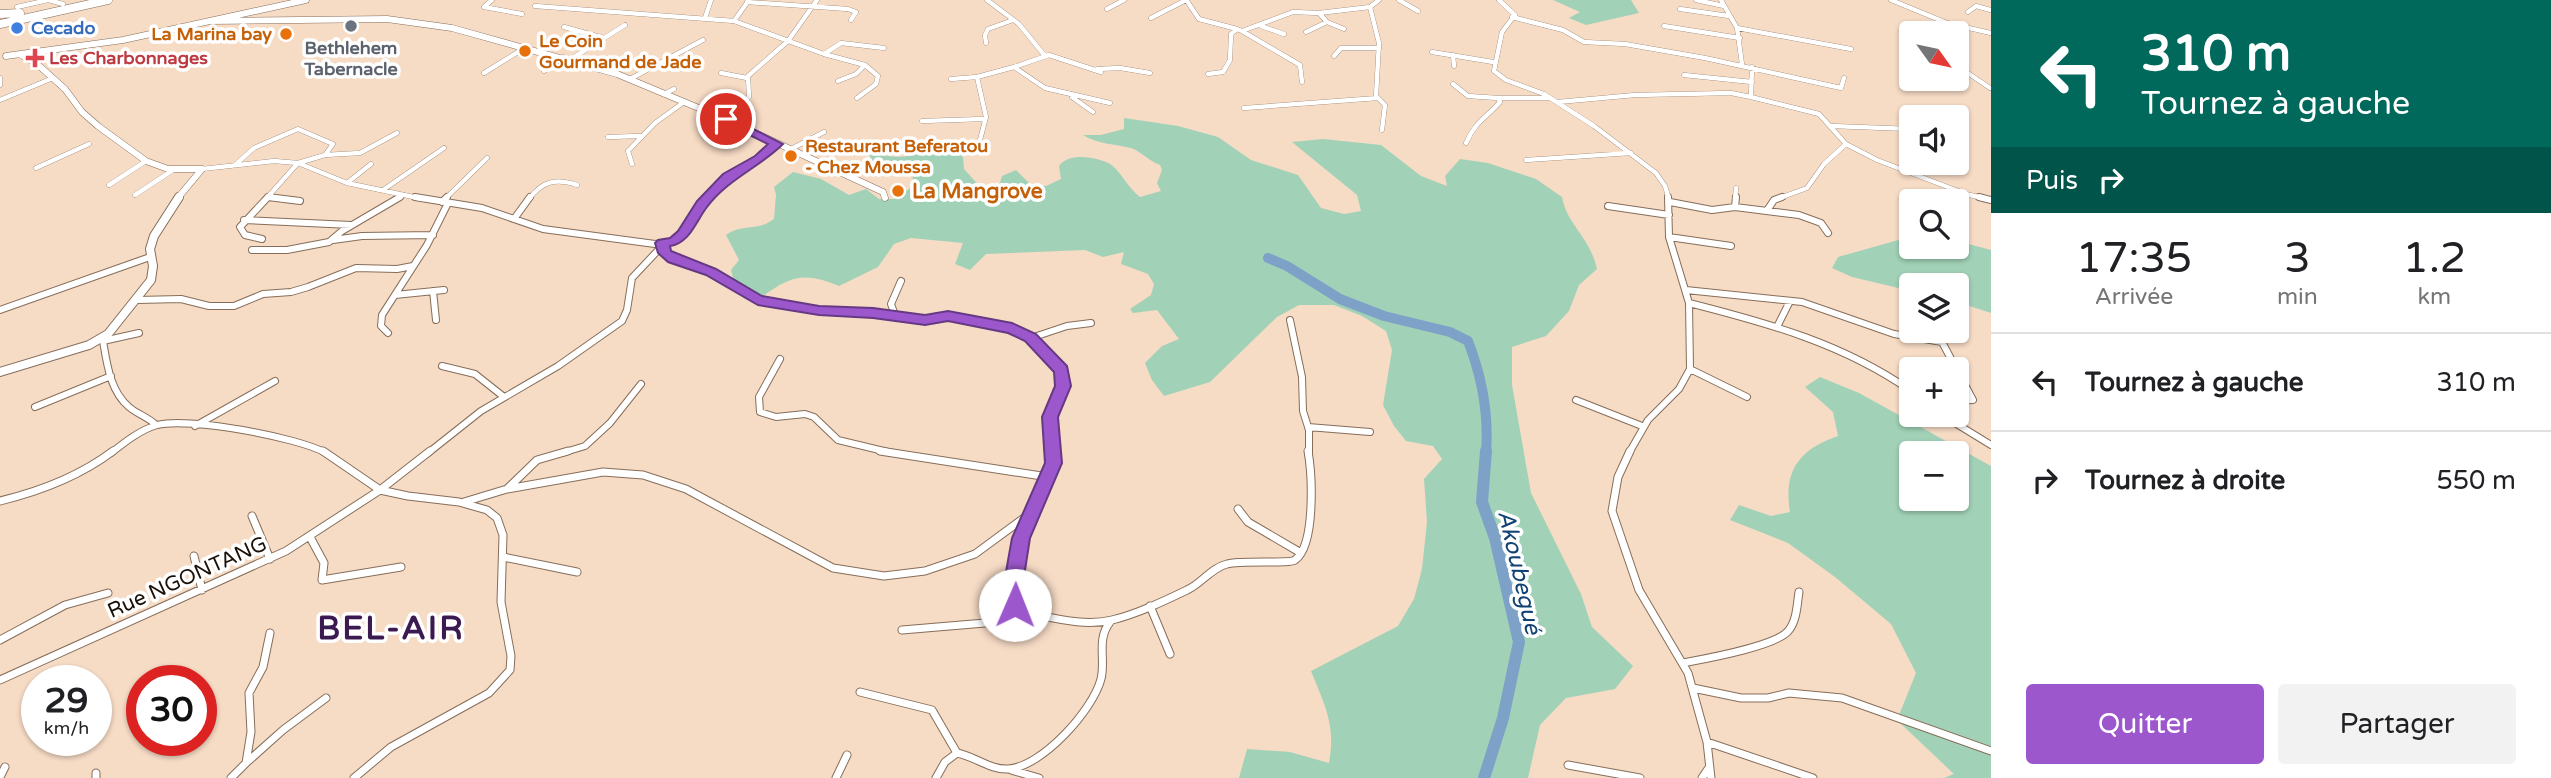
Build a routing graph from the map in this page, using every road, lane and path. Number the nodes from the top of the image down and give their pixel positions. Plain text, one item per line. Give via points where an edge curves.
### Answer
1 (48, 0) edge
2 (79, 0) edge
3 (88, 0) edge
4 (99, 0) edge
5 (107, 0) edge
6 (306, 0) edge
7 (492, 0) edge
8 (711, 0) edge
9 (817, 0) edge
10 (988, 0) edge
11 (1124, 0) edge
12 (1379, 0) edge
13 (1399, 0) edge
14 (1499, 0) edge
15 (1696, 0) edge
16 (1891, 0) edge
17 (748, 1) edge
18 (1187, 1) edge
19 (1723, 3) edge
20 (63, 4) junction
21 (535, 6) dead end
22 (813, 6) junction
23 (1370, 7) junction
24 (17, 8) dead end
25 (1107, 9) dead end
26 (1680, 9) dead end
27 (1991, 10) edge
28 (1418, 11) dead end
29 (1968, 12) dead end
30 (1320, 13) junction
31 (522, 14) dead end
32 (28, 15) junction
33 (1730, 16) junction
34 (1512, 17) junction
35 (705, 18) junction
36 (1151, 18) dead end
37 (11, 19) junction
38 (851, 20) dead end
39 (1013, 20) junction
40 (0, 21) edge
41 (210, 21) junction
42 (734, 21) junction
43 (1945, 21) edge
44 (1327, 22) junction
45 (625, 25) dead end
46 (1259, 25) junction
47 (1664, 26) dead end
48 (564, 27) dead end
49 (1737, 28) junction
50 (1969, 28) edge
51 (1344, 29) dead end
52 (1239, 30) junction
53 (1306, 32) dead end
54 (1991, 33) edge
55 (1284, 34) dead end
56 (604, 38) junction
57 (1740, 38) junction
58 (703, 40) dead end
59 (788, 41) junction
60 (986, 43) dead end
61 (526, 47) junction
62 (884, 48) dead end
63 (1379, 48) junction
64 (1851, 49) dead end
65 (1432, 52) dead end
66 (6, 53) edge
67 (824, 54) junction
68 (1453, 55) junction
69 (1045, 56) junction
70 (1334, 56) dead end
71 (567, 58) junction
72 (1493, 62) junction
73 (1742, 64) junction
74 (865, 65) junction
75 (1454, 66) dead end
76 (1014, 67) junction
77 (1752, 67) junction
78 (1093, 70) junction
79 (544, 71) dead end
80 (1101, 72) dead end
81 (721, 73) dead end
82 (1150, 73) dead end
83 (484, 74) dead end
84 (1208, 74) dead end
85 (1969, 74) edge
86 (1684, 75) dead end
87 (977, 77) junction
88 (0, 78) edge
89 (53, 78) junction
90 (747, 78) junction
91 (1844, 78) dead end
92 (630, 79) junction
93 (950, 79) dead end
94 (838, 82) dead end
95 (1302, 82) dead end
96 (1752, 82) junction
97 (1453, 84) dead end
98 (0, 85) edge
99 (1990, 88) edge
100 (674, 89) dead end
101 (664, 94) junction
102 (1071, 95) junction
103 (1751, 97) junction
104 (857, 98) dead end
105 (1378, 98) junction
106 (1498, 98) junction
107 (1551, 98) junction
108 (0, 100) edge
109 (684, 102) junction
110 (1558, 102) junction
111 (1110, 103) dead end
112 (1244, 108) dead end
113 (1093, 112) dead end
114 (726, 119) junction
115 (984, 119) junction
116 (922, 121) dead end
117 (1831, 126) junction
118 (1899, 129) edge
119 (1382, 130) dead end
120 (824, 132) dead end
121 (397, 133) dead end
122 (642, 136) junction
123 (608, 137) dead end
124 (980, 140) dead end
125 (1466, 143) dead end
126 (89, 144) dead end
127 (777, 144) junction
128 (1846, 144) junction
129 (444, 148) dead end
130 (789, 149) junction
131 (1631, 153) junction
132 (325, 155) junction
133 (487, 158) dead end
134 (1526, 160) dead end
135 (146, 161) junction
136 (298, 163) junction
137 (371, 164) dead end
138 (632, 164) dead end
139 (235, 166) junction
140 (36, 168) dead end
141 (202, 169) junction
142 (173, 170) junction
143 (347, 183) junction
144 (109, 184) dead end
145 (576, 185) dead end
146 (1736, 188) dead end
147 (383, 190) junction
148 (135, 195) dead end
149 (404, 195) junction
150 (268, 197) junction
151 (885, 198) dead end
152 (1991, 200) edge
153 (300, 201) dead end
154 (1670, 202) junction
155 (445, 203) junction
156 (1608, 206) dead end
157 (1735, 207) junction
158 (1768, 209) junction
159 (1669, 215) junction
160 (514, 219) junction
161 (244, 220) junction
162 (353, 225) junction
163 (1828, 233) dead end
164 (433, 235) junction
165 (1669, 237) junction
166 (262, 239) dead end
167 (332, 240) junction
168 (663, 244) junction
169 (1731, 246) dead end
170 (252, 250) dead end
171 (150, 257) junction
172 (413, 266) junction
173 (901, 281) dead end
174 (444, 290) dead end
175 (1686, 290) junction
176 (433, 291) junction
177 (395, 295) junction
178 (137, 300) junction
179 (1790, 301) junction
180 (1689, 303) junction
181 (0, 310) edge
182 (895, 315) junction
183 (436, 320) dead end
184 (1290, 320) dead end
185 (1091, 323) dead end
186 (1777, 327) junction
187 (139, 333) dead end
188 (388, 333) dead end
189 (1899, 335) edge
190 (1031, 338) junction
191 (101, 340) junction
192 (1939, 343) edge
193 (1950, 357) edge
194 (780, 359) dead end
195 (442, 366) dead end
196 (1690, 369) junction
197 (0, 372) edge
198 (111, 376) junction
199 (275, 382) dead end
200 (1899, 383) edge
201 (641, 384) dead end
202 (504, 397) junction
203 (1747, 397) dead end
204 (1576, 400) dead end
205 (35, 407) dead end
206 (156, 425) junction
207 (1642, 426) junction
208 (193, 427) junction
209 (1308, 427) junction
210 (1962, 427) edge
211 (1370, 432) dead end
212 (1991, 445) edge
213 (1048, 477) junction
214 (507, 489) junction
215 (380, 490) junction
216 (0, 501) edge
217 (462, 503) junction
218 (1238, 509) dead end
219 (1031, 512) junction
220 (252, 516) dead end
221 (1009, 531) junction
222 (310, 537) junction
223 (1021, 538) junction
224 (1301, 553) junction
225 (194, 556) dead end
226 (503, 557) junction
227 (270, 559) junction
228 (401, 567) dead end
229 (577, 572) dead end
230 (202, 590) junction
231 (1799, 592) dead end
232 (108, 593) dead end
233 (1150, 606) junction
234 (1018, 609) junction
235 (1112, 620) junction
236 (1091, 622) junction
237 (902, 630) dead end
238 (270, 633) dead end
239 (1102, 635) junction
240 (0, 640) edge
241 (1170, 654) dead end
242 (1683, 663) junction
243 (0, 680) edge
244 (1693, 688) junction
245 (860, 692) dead end
246 (326, 698) dead end
247 (1707, 742) junction
248 (1991, 751) edge
249 (957, 752) junction
250 (847, 755) dead end
251 (246, 763) junction
252 (1568, 765) dead end
253 (5, 767) dead end
254 (1006, 769) junction
255 (1710, 774) edge
256 (0, 777) edge
257 (231, 778) edge
258 (354, 778) edge
259 (836, 778) edge
260 (936, 778) edge
261 (1039, 778) edge
262 (1640, 778) edge
263 (1702, 778) edge
264 (1813, 778) edge

1 - 20 street
1 - 24 street
2 - 20 highway
3 - 37 highway
4 - 37 highway
5 - 32 highway
6 - 41 street
7 - 31 street via 484,6
8 - 35 street
9 - 22 street
10 - 39 street
11 - 25 street
12 - 23 street
13 - 28 street
14 - 34 street via 1513,12
15 - 19 street
16 - 43 street
17 - 22 street
17 - 42 street
18 - 36 street
18 - 52 street via 1199,19
19 - 33 street
20 - 32 highway
21 - 35 street
22 - 38 street via 853,10
22 - 59 street
23 - 30 street
23 - 63 street
26 - 33 street
27 - 29 street via 1976,6
30 - 44 street
30 - 46 street via 1293,12
32 - 40 highway
32 - 40 highway
33 - 49 street
34 - 72 street via 1502,30
34 - 73 street via 1558,28 1584,42 1625,44
35 - 42 street
37 - 40 highway
39 - 60 street via 988,29
39 - 69 street
41 - 61 street via 414,21
41 - 66 street via 111,43
42 - 59 street
44 - 51 street
44 - 53 street
45 - 56 street
46 - 52 street
46 - 55 street
47 - 57 street
48 - 56 street
49 - 57 street
49 - 64 street
50 - 54 street
52 - 84 street via 1231,34 1230,60 1223,72
52 - 95 street via 1300,65
56 - 71 street
57 - 73 street
58 - 92 street
59 - 67 street
59 - 90 street
61 - 71 street
61 - 83 street
62 - 67 street via 841,43
63 - 70 street via 1341,48
63 - 105 street
65 - 68 street
66 - 89 street via 28,57
67 - 74 street
68 - 72 street
68 - 75 street
69 - 76 street
69 - 78 street
71 - 79 street
71 - 92 street
72 - 107 street via 1501,77
73 - 77 street
74 - 94 street
74 - 104 street via 876,72 876,84
76 - 87 street
76 - 102 street via 1040,85
77 - 91 street via 1841,88
77 - 96 street
78 - 80 street
78 - 82 street
81 - 90 street
85 - 99 street
86 - 96 street
87 - 93 street
87 - 115 street
88 - 98 street
89 - 108 street
89 - 135 street via 98,126
90 - 114 street via 748,97
92 - 101 street
96 - 103 street
97 - 106 street via 1469,98
100 - 101 street
101 - 109 street
102 - 111 street
102 - 113 street
103 - 110 street via 1731,93 1614,96
103 - 117 street via 1815,113
105 - 112 street
105 - 119 street via 1385,105
106 - 107 street
106 - 125 street via 1500,102 1474,125
107 - 110 street
109 - 114 street
109 - 122 street
110 - 131 street
114 - 127 street
115 - 116 street
115 - 124 street
117 - 118 street
117 - 128 street
120 - 130 street
121 - 132 street via 360,153
122 - 123 street
122 - 138 street via 628,151
126 - 140 street
127 - 130 street
127 - 168 street, Rue NGONTANG via 727,177 683,233 674,242
128 - 152 street via 1885,163
128 - 158 street via 1807,188 1774,200
129 - 147 street
130 - 151 street via 883,192
131 - 134 street
131 - 154 street via 1661,179
132 - 136 street
132 - 139 street via 333,144 298,129 254,148
133 - 155 street
135 - 142 street
135 - 144 street
136 - 139 street
136 - 143 street
136 - 150 street
137 - 143 street
139 - 141 street
141 - 142 street
141 - 171 street via 165,215 150,245
142 - 148 street
143 - 147 street
145 - 160 street via 569,181 542,183
146 - 157 street
147 - 149 street
149 - 155 street
149 - 162 street
150 - 153 street
150 - 161 street
154 - 157 street via 1712,210
154 - 159 street
155 - 160 street
155 - 164 street
156 - 159 street
157 - 158 street
158 - 163 street via 1812,218
159 - 165 street
160 - 168 street via 543,229
161 - 162 street
161 - 166 street via 240,230
162 - 167 street
164 - 167 street
164 - 172 street
165 - 169 street
165 - 175 street
167 - 170 street via 296,249
168 - 182 street via 673,259 711,272 758,300 832,312
168 - 202 street, Rue NGONTANG via 632,278 622,321
171 - 178 street via 151,279
171 - 181 street
172 - 177 street
172 - 178 street via 356,268 291,292 262,294 234,306 181,299
173 - 182 street via 891,304
174 - 176 street
175 - 179 street
175 - 180 street
176 - 177 street
176 - 183 street
177 - 188 street via 382,315 381,326
178 - 191 street
179 - 186 street
179 - 189 street via 1813,304
180 - 186 street
180 - 196 street
182 - 190 street via 925,320 948,316 1012,328
184 - 209 street
185 - 190 street
186 - 200 street via 1872,364
187 - 191 street
190 - 213 street via 1064,376 1050,417 1053,463
191 - 197 street
191 - 198 street
192 - 193 street
194 - 213 street via 759,397 760,412 768,416 806,414 838,440 880,451
195 - 202 street via 475,374
196 - 203 street
196 - 207 street via 1679,389
198 - 205 street
198 - 206 street via 125,404
199 - 208 street
201 - 214 street via 585,446 537,460
202 - 215 street, Rue NGONTANG via 436,443
204 - 207 street
206 - 208 street
206 - 216 street via 68,478
207 - 242 street via 1618,477 1612,511 1639,590
208 - 215 street via 314,447
209 - 211 street
209 - 224 street via 1312,505
210 - 212 street
213 - 219 street
214 - 217 street
214 - 221 street via 603,472 643,475 687,489 833,568 884,576 952,563
215 - 217 street
215 - 222 street, Rue NGONTANG
217 - 226 street via 488,510 499,520
218 - 224 street via 1248,522
219 - 221 street
219 - 223 street
220 - 227 street
221 - 223 street
222 - 227 street, Rue NGONTANG
222 - 228 street via 325,561 322,580
223 - 234 street via 1013,598
224 - 233 street via 1290,562 1226,564 1190,589
225 - 230 street
226 - 229 street
226 - 258 street via 502,612 512,659 509,670 481,697 392,746
227 - 230 street, Rue NGONTANG
230 - 243 street, Rue NGONTANG
231 - 242 street via 1793,625 1786,634
232 - 240 street via 56,607
233 - 235 street
233 - 241 street
234 - 236 street via 1030,615
234 - 237 street via 985,623
235 - 236 street
235 - 239 street
236 - 239 street
238 - 251 street via 263,667 249,692 251,732
239 - 254 street via 1101,677 1083,709 1046,752 1031,763
242 - 244 street
244 - 247 street
244 - 248 street via 1741,698 1789,693 1842,698
245 - 249 street via 932,710
246 - 251 street
247 - 255 street
247 - 264 street
249 - 254 street
249 - 260 street
250 - 259 street
251 - 257 street
252 - 262 street
253 - 256 street
254 - 261 street
255 - 263 street

